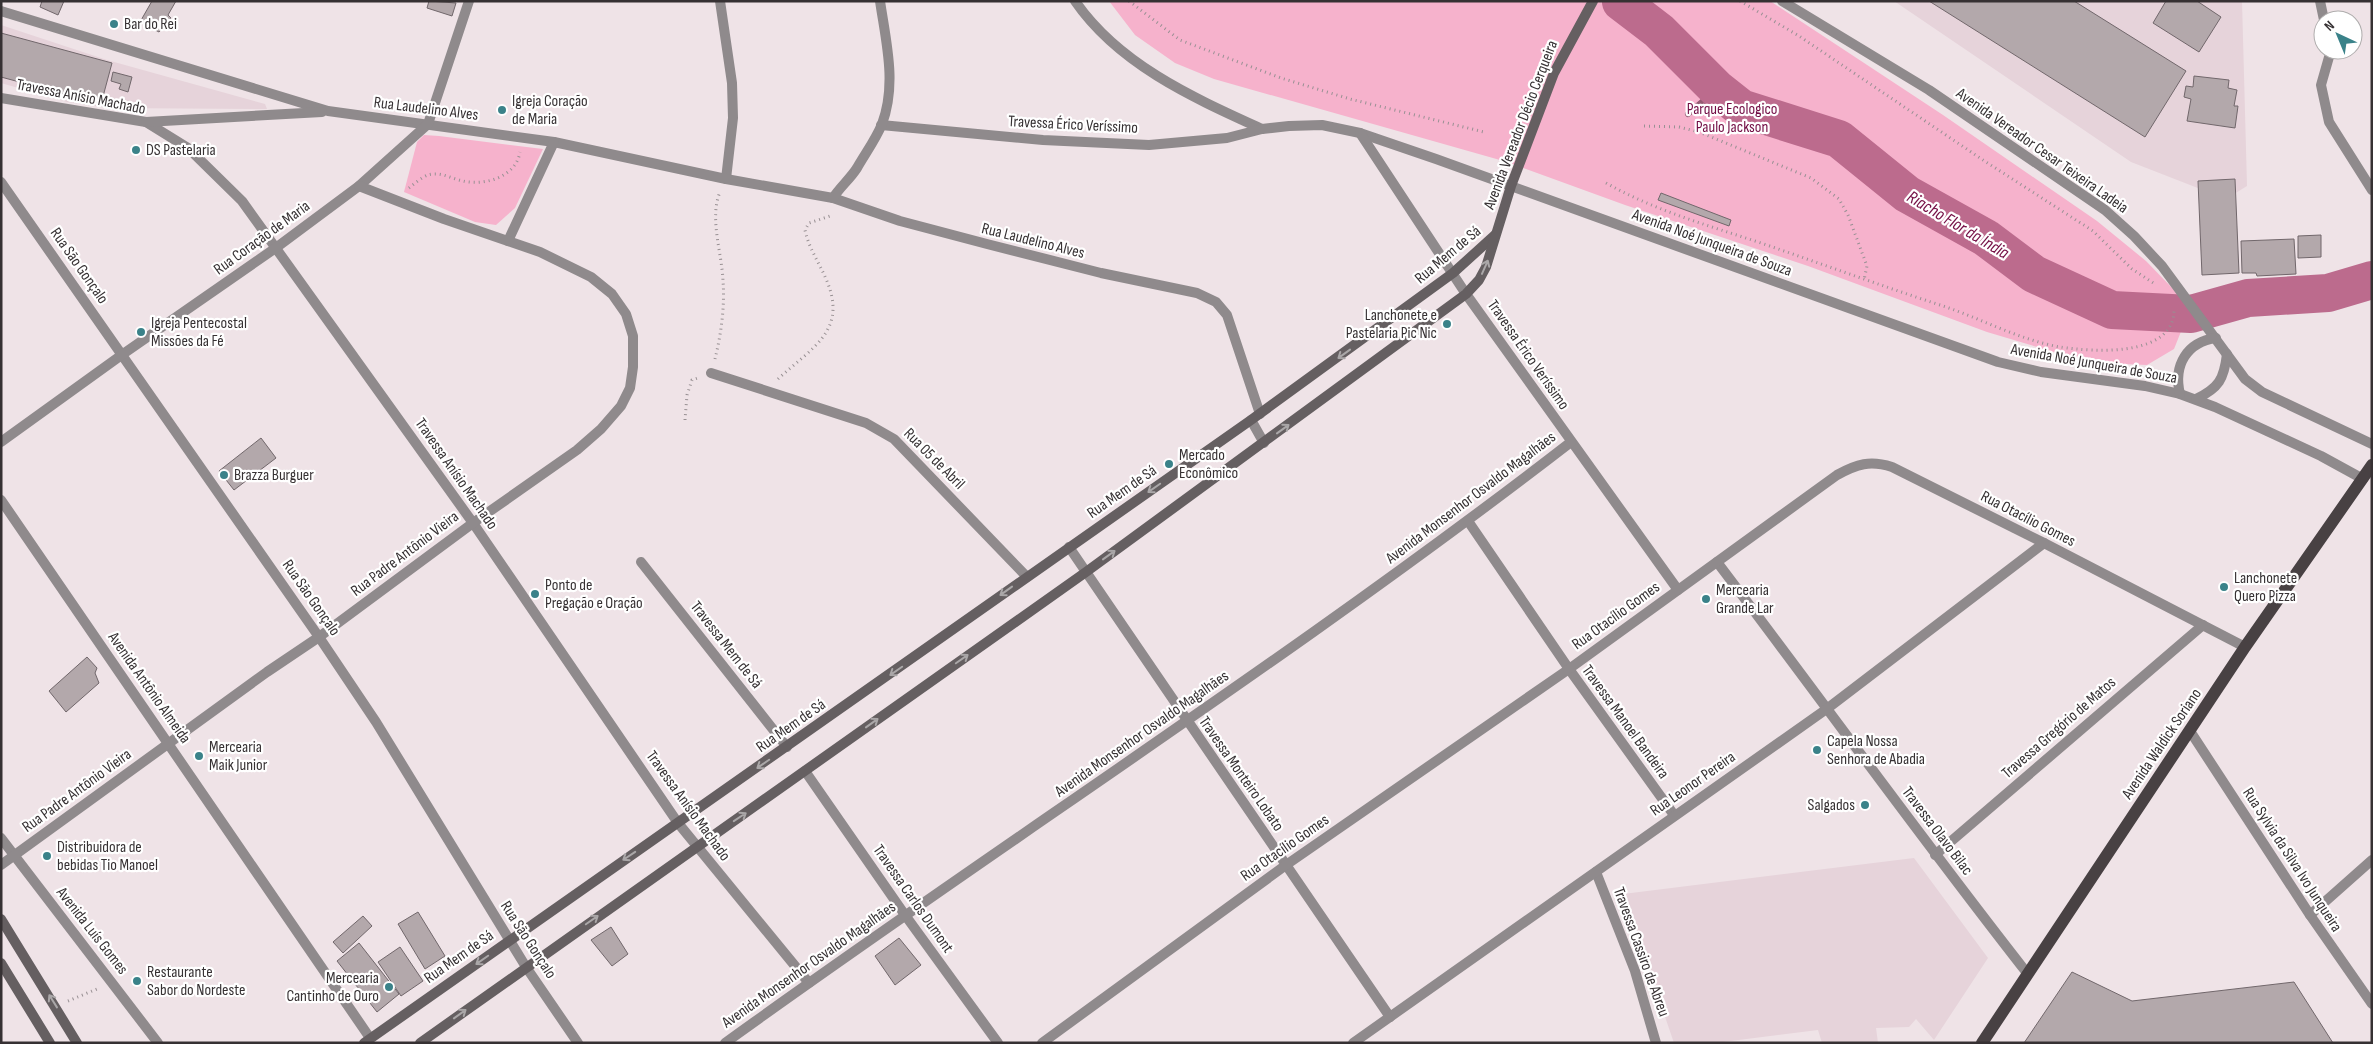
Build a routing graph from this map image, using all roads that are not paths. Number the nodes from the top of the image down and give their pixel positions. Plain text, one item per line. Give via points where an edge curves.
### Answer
1 (468, 1) edge
2 (720, 1) edge
3 (880, 1) edge
4 (1075, 1) edge
5 (1593, 1) edge
6 (1782, 1) edge
7 (1, 11) edge
8 (2327, 60) edge
9 (1, 98) edge
10 (328, 111) junction
11 (146, 122) junction
12 (428, 124) junction
13 (881, 125) junction
14 (1262, 129) junction
15 (1360, 133) junction
16 (554, 142) junction
17 (726, 179) junction
18 (1, 182) edge
19 (359, 186) junction
20 (1511, 186) junction
21 (2372, 190) edge
22 (833, 198) junction
23 (1494, 235) junction
24 (508, 241) junction
25 (276, 247) junction
26 (1453, 273) junction
27 (1466, 294) junction
28 (2216, 338) junction
29 (123, 354) junction
30 (2227, 354) junction
31 (711, 373) road end
32 (2180, 394) junction
33 (2196, 399) junction
34 (1256, 417) junction
35 (1, 442) edge
36 (1571, 442) junction
37 (1264, 443) junction
38 (2372, 444) edge
39 (2372, 464) edge
40 (2362, 480) junction
41 (1, 500) edge
42 (1468, 521) junction
43 (473, 523) junction
44 (2044, 543) junction
45 (1069, 547) junction
46 (641, 562) dead end
47 (1717, 562) junction
48 (1086, 572) junction
49 (1027, 577) junction
50 (1678, 590) junction
51 (2203, 625) junction
52 (320, 637) junction
53 (2245, 647) junction
54 (1569, 669) junction
55 (1828, 708) junction
56 (1187, 722) junction
57 (2190, 732) junction
58 (169, 743) junction
59 (787, 747) junction
60 (805, 771) junction
61 (1674, 815) junction
62 (678, 823) junction
63 (1, 838) edge
64 (696, 846) junction
65 (14, 854) junction
66 (1934, 855) junction
67 (2372, 860) edge
68 (1, 865) edge
69 (1286, 865) junction
70 (1596, 872) junction
71 (905, 915) junction
72 (2310, 915) junction
73 (1, 919) edge
74 (509, 940) junction
75 (1, 963) edge
76 (526, 967) junction
77 (2027, 973) junction
78 (809, 982) junction
79 (2372, 1004) edge
80 (1390, 1017) junction
81 (369, 1041) edge
82 (50, 1043) edge
83 (77, 1043) edge
84 (158, 1043) edge
85 (420, 1043) edge
86 (578, 1043) edge
87 (725, 1043) edge
88 (998, 1043) edge
89 (1042, 1043) edge
90 (1353, 1043) edge
91 (1656, 1043) edge
92 (1982, 1043) edge

1 - 12 street
2 - 17 street via 732,83 733,118
3 - 13 street via 890,85
4 - 14 street, Avenida Noé Junqueira de Souza via 1123,51 1167,83
5 - 20 street, Avenida Vereador Décio Cerqueira via 1554,73
6 - 28 street, Avenida Vereador Cesar Teixeira Ladeia via 1928,90 2105,210 2162,266
7 - 10 street, Rua Laudelino Alves
8 - 21 street via 2320,85 2328,122
9 - 11 street, Travessa Anísio Machado
10 - 11 street, Rua Laudelino Alves
10 - 12 street, Rua Laudelino Alves
11 - 25 street, Travessa Anísio Machado via 188,148 217,175 242,201
12 - 16 street, Rua Laudelino Alves
12 - 19 street, Rua Coração de Maria
13 - 14 street, Travessa Érico Veríssimo via 1044,140 1149,144 1227,138
13 - 22 street via 857,168
14 - 15 street, Avenida Noé Junqueira de Souza via 1322,125
15 - 20 street, Avenida Noé Junqueira de Souza
15 - 26 street, Travessa Érico Veríssimo
16 - 17 street, Rua Laudelino Alves
16 - 24 street
17 - 22 street, Rua Laudelino Alves
18 - 29 street, Rua São Gonçalo
19 - 24 street, Rua Padre Antônio Vieira
19 - 25 street, Rua Coração de Maria
20 - 23 street, Avenida Vereador Décio Cerqueira
20 - 32 street, Avenida Noé Junqueira de Souza via 1998,362 2049,374 2145,386
22 - 34 street, Rua Laudelino Alves via 908,224 1101,273 1197,293 1216,302 1227,315
23 - 26 street, Rua Mem de Sá
27 -> 23 street, Rua Mem de Sá via 1486,267
24 - 43 street, Rua Padre Antônio Vieira via 569,264 612,294 626,314 633,336 633,367 630,388 621,406 601,429 577,450
25 - 29 street, Rua Coração de Maria
25 - 43 street, Travessa Anísio Machado
26 - 27 street, Travessa Érico Veríssimo
26 -> 34 street, Rua Mem de Sá
27 - 36 street, Travessa Érico Veríssimo
37 -> 27 street, Rua Mem de Sá
28 - 30 street, Avenida Vereador Cesar Teixeira Ladeia
28 - 32 street via 2199,343 2183,359 2177,374
29 - 35 street, Rua Coração de Maria
29 - 52 street, Rua São Gonçalo
30 - 33 street via 2225,370 2215,388
30 - 38 street, Avenida Vereador Cesar Teixeira Ladeia via 2245,379 2262,392
31 - 49 street, Rua 05 de Abril via 866,423 894,438
32 - 33 street, Avenida Noé Junqueira de Souza
33 - 40 street, Avenida Noé Junqueira de Souza via 2321,456
34 - 37 street, Rua Laudelino Alves
34 -> 45 street, Rua Mem de Sá
36 - 42 street, Avenida Monsenhor Osvaldo Magalhães
36 - 50 street, Travessa Érico Veríssimo
48 -> 37 street, Rua Mem de Sá
39 - 40 main road, Avenida Waldick Soriano
40 - 53 main road, Avenida Waldick Soriano
41 - 58 street, Avenida Antônio Almeida
42 - 54 street, Travessa Manoel Bandeira
42 - 56 street, Avenida Monsenhor Osvaldo Magalhães
43 - 52 street, Rua Padre Antônio Vieira
43 - 62 street, Travessa Anísio Machado
44 - 47 street, Rua Otacílio Gomes via 1892,468 1867,462 1838,475
44 - 51 street, Rua Otacílio Gomes
44 - 55 street, Rua Leonor Pereira
45 - 48 street, Travessa Monteiro Lobato
45 - 49 street, Rua Mem de Sá
46 - 59 street, Travessa Mem de Sá
47 - 50 street, Rua Otacílio Gomes
47 - 55 street, Travessa Olavo Bilac
48 - 56 street, Travessa Monteiro Lobato
60 -> 48 street, Rua Mem de Sá
49 -> 59 street, Rua Mem de Sá
50 - 54 street, Rua Otacílio Gomes
51 - 53 street, Rua Otacílio Gomes
51 - 66 street, Travessa Gregório de Matos
52 - 58 street, Rua Padre Antônio Vieira
52 - 74 street, Rua São Gonçalo via 376,722
53 - 57 main road, Avenida Waldick Soriano
54 - 61 street, Travessa Manoel Bandeira
54 - 69 street, Rua Otacílio Gomes
55 - 61 street, Rua Leonor Pereira
55 - 66 street, Travessa Olavo Bilac
56 - 69 street, Travessa Monteiro Lobato
56 - 71 street, Avenida Monsenhor Osvaldo Magalhães
57 - 72 street, Rua Sylvia da Silva Ivo Junqueira
57 - 77 main road, Avenida Waldick Soriano
58 - 65 street, Rua Padre Antônio Vieira
58 - 81 street, Avenida Antônio Almeida
59 -> 62 street, Rua Mem de Sá
64 -> 60 street, Rua Mem de Sá
60 - 71 street, Travessa Carlos Dumont
61 - 70 street, Rua Leonor Pereira
62 - 64 street, Travessa Anísio Machado
62 -> 74 street, Rua Mem de Sá
63 - 65 street, Avenida Luís Gomes
76 -> 64 street, Rua Mem de Sá
64 - 78 street, Travessa Anísio Machado
65 - 68 street, Rua Padre Antônio Vieira
65 - 84 street, Avenida Luís Gomes
66 - 77 street, Travessa Olavo Bilac
67 - 72 street
69 - 80 street, Travessa Monteiro Lobato
69 - 89 street, Rua Otacílio Gomes
70 - 80 street, Rua Leonor Pereira
70 - 91 street, Travessa Cassiro de Abreu via 1635,972
71 - 78 street, Avenida Monsenhor Osvaldo Magalhães
71 - 88 street, Travessa Carlos Dumont
72 - 79 street, Rua Sylvia da Silva Ivo Junqueira
83 -> 73 street
74 - 76 street, Rua São Gonçalo
74 -> 81 street, Rua Mem de Sá
75 - 82 street
85 -> 76 street, Rua Mem de Sá
76 - 86 street, Rua São Gonçalo
77 - 92 main road, Avenida Waldick Soriano
78 - 87 street, Avenida Monsenhor Osvaldo Magalhães
80 - 90 street, Rua Leonor Pereira

